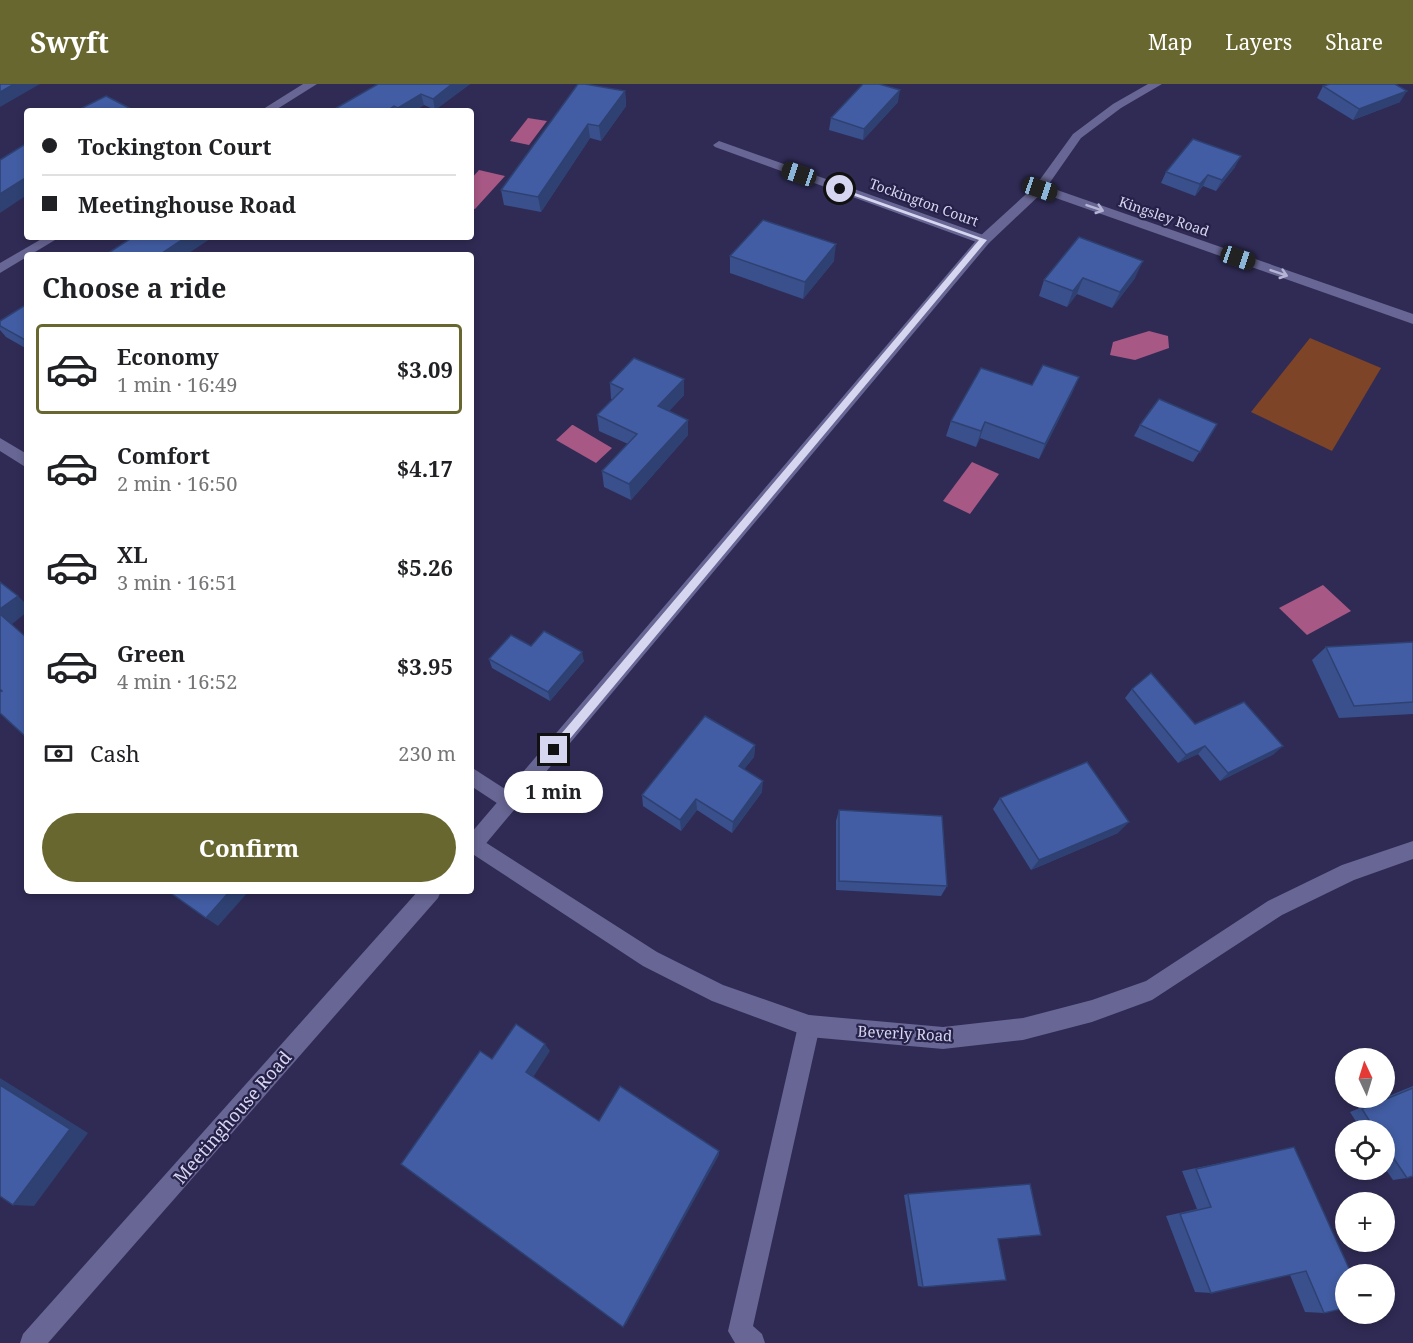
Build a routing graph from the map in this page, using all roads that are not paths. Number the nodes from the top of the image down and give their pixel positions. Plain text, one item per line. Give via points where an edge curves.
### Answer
1 (311, 84) edge
2 (1156, 84) edge
3 (271, 108) edge
4 (719, 145) dead end
5 (1040, 189) junction
6 (49, 240) edge
7 (984, 240) junction
8 (29, 252) edge
9 (24, 255) edge
10 (0, 269) edge
11 (1413, 319) edge
12 (0, 443) edge
13 (24, 460) edge
14 (474, 777) edge
15 (509, 802) junction
16 (474, 843) edge
17 (474, 846) edge
18 (1413, 850) edge
19 (428, 894) edge
20 (808, 1026) junction
21 (32, 1343) edge
22 (753, 1343) edge

1 - 3 street
2 - 5 street via 1117,106 1077,136
4 - 7 street, Tockington Court
5 - 7 street
5 -> 11 street, Kingsley Road
6 - 8 street
7 - 15 street
9 - 10 street
12 - 13 street
14 - 15 street
15 - 16 street
17 - 20 street, Beverly Road via 650,959 719,994
18 - 20 street, Beverly Road via 1349,872 1275,908 1152,988 1092,1011 1023,1029 943,1038
19 - 21 street, Meetinghouse Road
20 - 22 street via 740,1331

